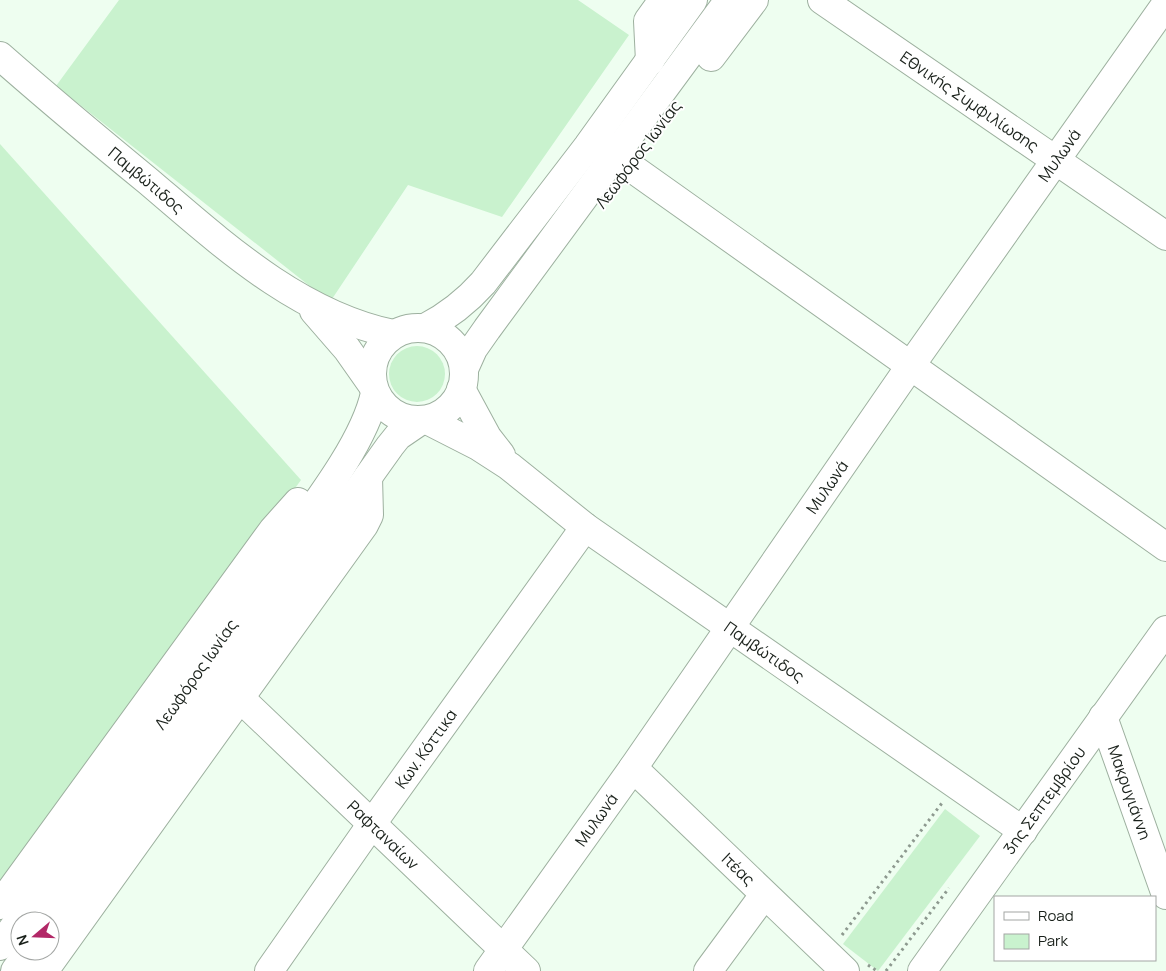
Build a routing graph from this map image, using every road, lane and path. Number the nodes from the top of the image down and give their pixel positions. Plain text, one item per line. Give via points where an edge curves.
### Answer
1 (663, 0) edge
2 (693, 0) edge
3 (729, 0) edge
4 (754, 0) edge
5 (822, 0) edge
6 (1166, 4) edge
7 (0, 56) edge
8 (650, 60) junction
9 (1056, 160) junction
10 (629, 166) junction
11 (1166, 236) edge
12 (511, 296) junction
13 (300, 298) junction
14 (425, 328) junction
15 (393, 334) junction
16 (910, 365) junction
17 (463, 379) junction
18 (374, 389) junction
19 (424, 420) junction
20 (509, 466) junction
21 (368, 477) junction
22 (327, 485) junction
23 (585, 527) junction
24 (1166, 547) edge
25 (730, 628) junction
26 (1166, 630) edge
27 (240, 698) junction
28 (1103, 718) junction
29 (633, 768) junction
30 (950, 808) dead end
31 (371, 825) junction
32 (1023, 831) junction
33 (951, 885) dead end
34 (764, 895) junction
35 (1166, 895) edge
36 (0, 906) edge
37 (59, 911) edge
38 (836, 943) dead end
39 (0, 946) edge
40 (504, 949) junction
41 (45, 965) edge
42 (853, 965) edge
43 (15, 971) edge
44 (269, 971) edge
45 (488, 971) edge
46 (526, 971) edge
47 (708, 971) edge
48 (876, 971) edge
49 (886, 971) edge
50 (922, 971) edge

1 - 8 street via 648,21
2 - 8 street
3 - 12 street, Λεωφόρος Ιωνίας
4 - 10 street, Λεωφόρος Ιωνίας
5 - 9 street, Εθνικής Συμφιλίωσης
6 - 9 street, Μυλωνά
7 - 13 street, Παμβώτιδος via 229,250
8 - 14 street via 483,283 468,300
9 - 11 street, Εθνικής Συμφιλίωσης
9 - 16 street, Μυλωνά
10 - 12 street, Λεωφόρος Ιωνίας via 547,275
10 - 16 street
12 - 17 street, Λεωφόρος Ιωνίας via 473,349
13 - 15 street, Παμβώτιδος via 364,328
13 - 18 street, Παμβώτιδος via 347,349
14 - 15 street via 403,329
14 - 17 street via 439,332 451,342 460,355
15 - 18 street via 374,356 371,371
16 - 24 street
16 - 25 street, Μυλωνά
17 - 19 street via 448,409
17 - 20 street, Παμβώτιδος via 487,437
18 - 19 street via 382,404 393,414
18 - 22 street, Λεωφόρος Ιωνίας via 364,427
19 - 20 street, Παμβώτιδος via 478,446
19 - 21 street, Λεωφόρος Ιωνίας via 398,436
20 - 23 street, Παμβώτιδος
21 - 27 street via 369,515 364,525
21 - 37 street, Λεωφόρος Ιωνίας
22 - 36 street via 303,497 272,530
22 - 39 street, Λεωφόρος Ιωνίας via 197,674
23 - 25 street, Παμβώτιδος
23 - 31 street, Κων. Κόττικα
25 - 29 street, Μυλωνά
25 - 32 street, Παμβώτιδος
26 - 28 street, 3ης Σεπτεμβρίου
27 - 31 street, Ραφταναίων
27 - 41 street
28 - 32 street, 3ης Σεπτεμβρίου
28 - 35 street, Μακρυγιάννη
29 - 34 street, Ιτέας
29 - 40 street, Μυλωνά
30 - 38 path via 942,803
31 - 40 street, Ραφταναίων
31 - 44 street, Κων. Κόττικα
32 - 50 street, 3ης Σεπτεμβρίου
33 - 49 path
34 - 42 street, Ιτέας
34 - 47 street
40 - 45 street, Μυλωνά
40 - 46 street, Ραφταναίων
41 - 43 street
42 - 48 path

